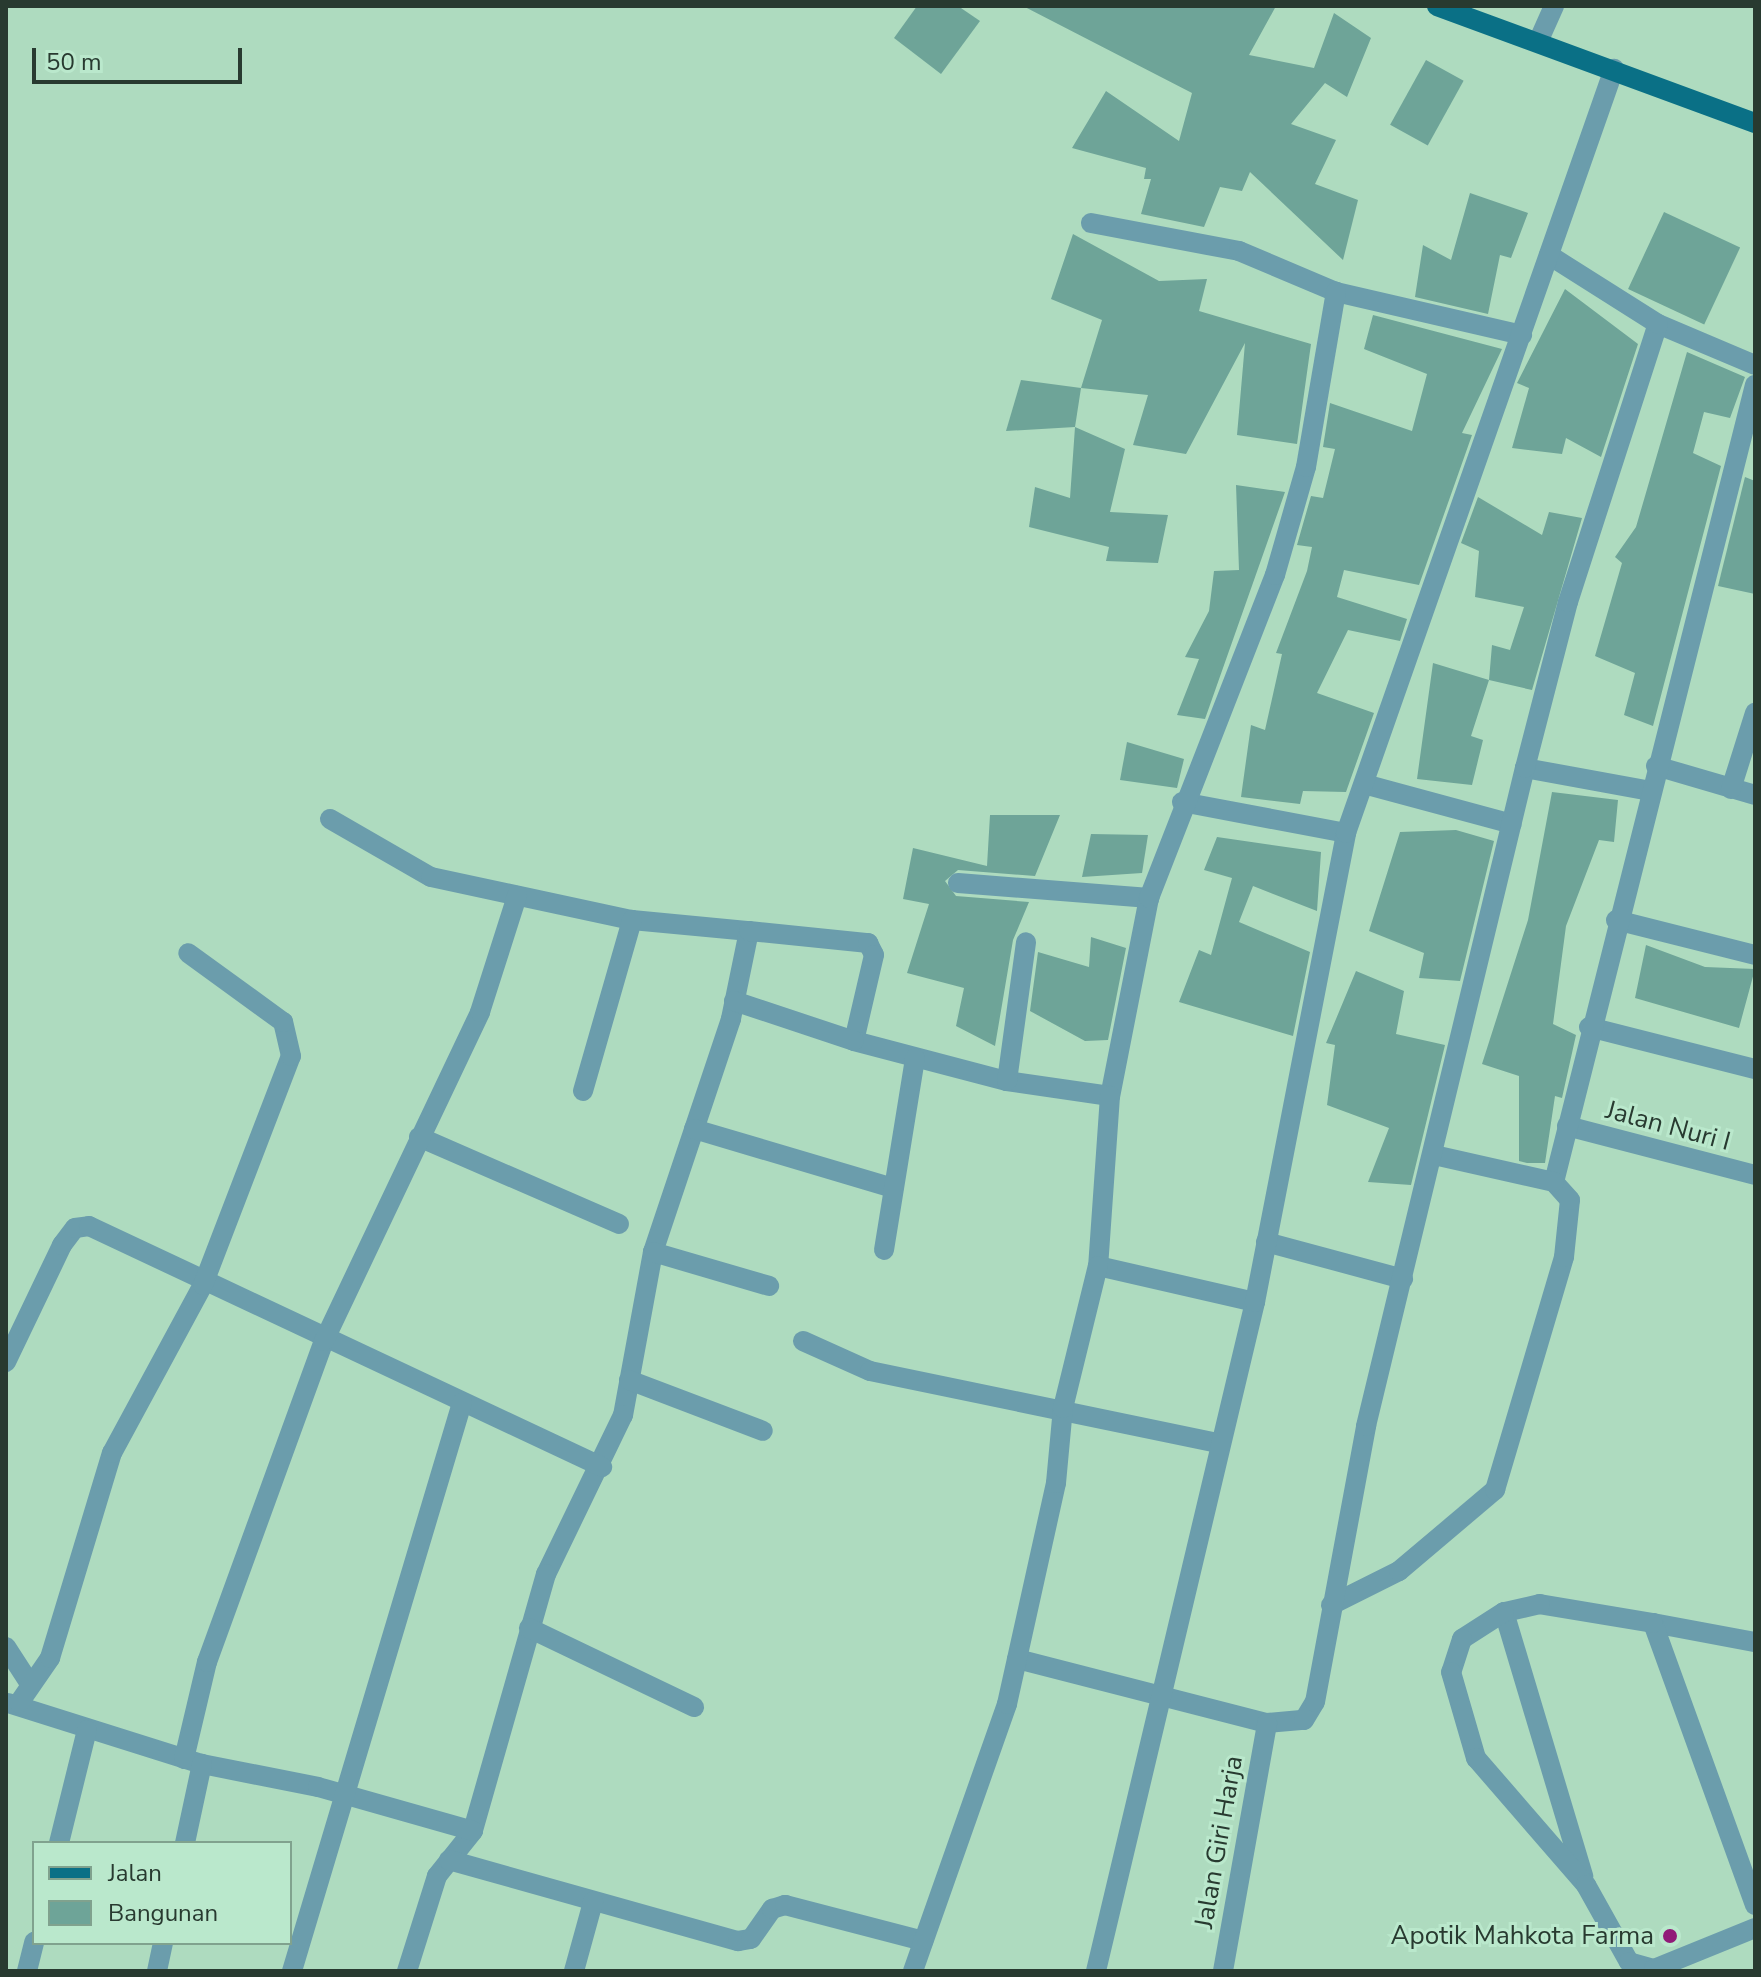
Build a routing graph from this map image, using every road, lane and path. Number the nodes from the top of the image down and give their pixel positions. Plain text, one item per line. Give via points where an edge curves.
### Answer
1 (1437, 6) edge
2 (1554, 6) edge
3 (1538, 42) junction
4 (1614, 69) junction
5 (1755, 123) edge
6 (1091, 223) dead end
7 (1549, 255) junction
8 (1336, 292) junction
9 (1658, 324) junction
10 (1522, 335) junction
11 (1755, 365) edge
12 (1755, 385) edge
13 (1755, 713) edge
14 (1656, 766) junction
15 (1525, 768) junction
16 (1364, 784) junction
17 (1731, 789) junction
18 (1650, 791) junction
19 (1755, 795) edge
20 (1182, 802) junction
21 (330, 819) dead end
22 (1512, 824) junction
23 (1346, 833) junction
24 (958, 883) dead end
25 (517, 896) junction
26 (1149, 898) junction
27 (632, 920) junction
28 (1616, 920) junction
29 (749, 931) junction
30 (1026, 942) dead end
31 (188, 953) dead end
32 (1755, 955) edge
33 (734, 1001) junction
34 (1589, 1027) junction
35 (854, 1041) junction
36 (915, 1058) junction
37 (1755, 1069) edge
38 (1007, 1081) junction
39 (583, 1091) dead end
40 (1110, 1096) junction
41 (1567, 1126) junction
42 (694, 1129) junction
43 (419, 1137) junction
44 (1434, 1155) junction
45 (1755, 1175) edge
46 (1554, 1182) junction
47 (893, 1188) junction
48 (619, 1224) dead end
49 (1266, 1242) junction
50 (884, 1250) dead end
51 (653, 1252) junction
52 (1098, 1266) junction
53 (1403, 1279) junction
54 (203, 1285) junction
55 (769, 1286) dead end
56 (1255, 1302) junction
57 (324, 1341) junction
58 (803, 1341) dead end
59 (6, 1362) edge
60 (629, 1380) junction
61 (462, 1403) junction
62 (1063, 1408) junction
63 (763, 1431) dead end
64 (1218, 1443) junction
65 (602, 1467) junction
66 (1331, 1605) junction
67 (1504, 1612) junction
68 (1653, 1623) junction
69 (529, 1628) junction
70 (1755, 1642) edge
71 (6, 1647) edge
72 (1017, 1659) junction
73 (30, 1684) junction
74 (1162, 1696) junction
75 (12, 1703) edge
76 (694, 1707) dead end
77 (1267, 1723) junction
78 (87, 1730) junction
79 (193, 1761) junction
80 (341, 1796) junction
81 (473, 1831) junction
82 (59, 1841) edge
83 (185, 1841) edge
84 (449, 1860) junction
85 (1586, 1885) junction
86 (593, 1902) junction
87 (1755, 1905) edge
88 (1755, 1928) edge
89 (923, 1941) junction
90 (33, 1945) edge
91 (163, 1945) edge
92 (27, 1971) edge
93 (157, 1971) edge
94 (292, 1971) edge
95 (407, 1971) edge
96 (574, 1971) edge
97 (913, 1971) edge
98 (1096, 1971) edge
99 (1223, 1971) edge

1 - 3 main road
2 - 3 street
3 - 4 main road
4 - 5 main road
4 - 7 street
6 - 8 street via 1239,251
7 - 9 street
7 - 10 street
8 - 10 street
8 - 20 street via 1306,467 1275,575
9 - 11 street
9 - 15 street via 1568,602
10 - 16 street
12 - 14 street
13 - 17 street
14 - 17 street
14 - 18 street
15 - 18 street
15 - 22 street
16 - 22 street
16 - 23 street
17 - 19 street
18 - 28 street
20 - 23 street
20 - 26 street
21 - 25 street via 431,877
22 - 44 street
23 - 49 street
24 - 26 street
25 - 27 street
25 - 43 street via 480,1012
26 - 40 street
27 - 29 street
27 - 39 street
28 - 32 street
28 - 34 street
29 - 33 street
29 - 35 street via 868,943 874,955
30 - 38 street
31 - 54 street via 283,1022 292,1046 285,1083
33 - 35 street
33 - 42 street
34 - 37 street
34 - 41 street
35 - 36 street
36 - 38 street
36 - 47 street
38 - 40 street
40 - 52 street
41 - 45 street, Jalan Nuri I
41 - 46 street
42 - 47 street
42 - 51 street
43 - 48 street
43 - 57 street
44 - 46 street
44 - 53 street
46 - 66 street via 1570,1200 1564,1257 1495,1490 1399,1571
47 - 50 street
49 - 53 street
49 - 56 street
51 - 55 street
51 - 60 street
52 - 56 street
52 - 62 street
53 - 66 street
54 - 57 street
54 - 59 street via 89,1226 75,1228
54 - 73 street via 112,1453 66,1617
56 - 64 street
57 - 61 street
57 - 79 street via 207,1662
58 - 62 street via 870,1371
60 - 63 street
60 - 65 street
61 - 65 street
61 - 80 street
62 - 64 street
62 - 72 street via 1056,1483
64 - 74 street
65 - 69 street via 546,1574
66 - 77 street via 1315,1702 1304,1720
67 - 68 street via 1574,1606
67 - 85 street
67 - 85 street via 1462,1639 1451,1672 1455,1696 1476,1758
68 - 70 street
68 - 87 street
69 - 76 street
69 - 81 street
71 - 73 street
72 - 74 street
72 - 89 street
73 - 75 street
74 - 77 street
74 - 98 street
75 - 78 street
77 - 99 street, Jalan Giri Harja
78 - 79 street
78 - 82 street
79 - 80 street
79 - 83 street
80 - 81 street
80 - 94 street
81 - 84 street
84 - 86 street
84 - 95 street
85 - 88 street via 1637,1968 1654,1969
86 - 89 street via 738,1941 751,1939 772,1909 785,1905
86 - 96 street
89 - 97 street
90 - 92 street
91 - 93 street

